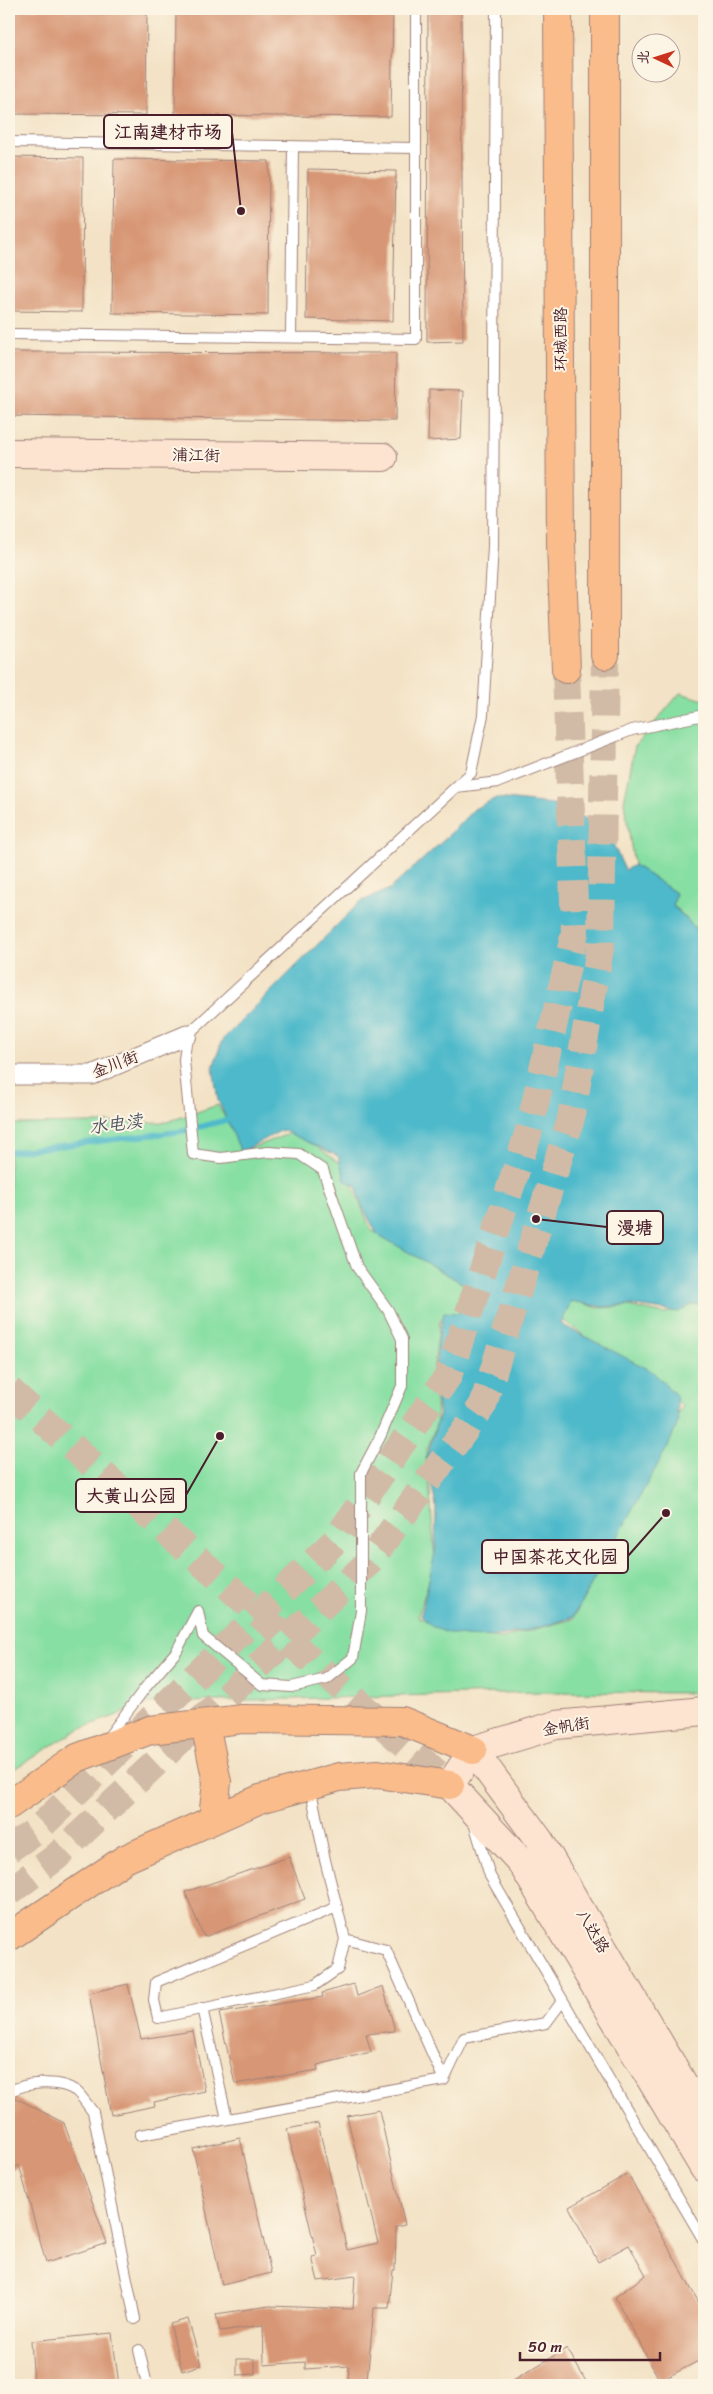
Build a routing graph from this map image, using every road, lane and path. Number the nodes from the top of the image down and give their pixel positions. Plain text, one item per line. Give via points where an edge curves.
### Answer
1 (416, 9) edge
2 (496, 9) edge
3 (558, 9) edge
4 (604, 9) edge
5 (9, 142) edge
6 (294, 146) junction
7 (416, 148) junction
8 (9, 334) edge
9 (291, 337) junction
10 (9, 453) edge
11 (383, 456) dead end
12 (605, 655) tunnel mouth
13 (566, 669) tunnel mouth
14 (704, 715) edge
15 (456, 787) junction
16 (187, 1035) junction
17 (9, 1075) edge
18 (704, 1711) edge
19 (205, 1724) junction
20 (99, 1750) junction
21 (472, 1750) junction
22 (310, 1785) junction
23 (450, 1785) junction
24 (9, 1805) edge
25 (469, 1806) junction
26 (213, 1818) junction
27 (337, 1907) junction
28 (9, 1937) edge
29 (345, 1939) junction
30 (563, 2000) junction
31 (202, 2008) junction
32 (444, 2080) junction
33 (9, 2092) edge
34 (704, 2119) edge
35 (227, 2120) junction
36 (140, 2135) dead end
37 (704, 2168) edge
38 (704, 2241) edge
39 (135, 2319) dead end
40 (139, 2350) dead end
41 (148, 2385) edge

1 - 7 lane
2 - 15 lane via 493,546 483,715 471,773
3 - 13 main road, 环城西路 via 561,544
4 - 12 main road
5 - 6 lane
6 - 7 lane
6 - 9 lane
7 - 9 lane via 416,339
8 - 9 lane
10 - 11 main road, 浦江街
14 - 15 lane via 632,730 500,782
15 - 16 lane
16 - 17 street, 金川街 via 92,1075
16 - 20 lane via 184,1060 192,1154 221,1158 268,1152 300,1154 323,1170 357,1267 388,1310 402,1339 402,1386 361,1472 361,1611 352,1658 327,1679 291,1687 262,1685 203,1636 198,1611 176,1652
18 - 21 main road, 金帆街 via 556,1725
19 - 20 main road via 150,1730
19 - 21 main road via 242,1720 402,1720
19 - 26 main road via 217,1782
20 - 24 main road via 77,1758
21 - 23 main road
21 - 34 main road, 八达路 via 539,1840
22 - 23 main road via 339,1777 378,1774
22 - 26 main road via 260,1799
22 - 27 lane
23 - 25 main road
25 - 30 lane via 490,1876
25 - 37 main road via 521,1862
26 - 28 main road via 125,1859
27 - 29 lane
27 - 31 lane via 156,1982 154,2000 158,2018
29 - 31 lane via 338,1969 315,1985
29 - 32 lane via 386,1950
30 - 32 lane via 546,2023 464,2038
30 - 38 lane
31 - 35 lane
32 - 35 lane
33 - 39 lane via 17,2087 48,2082 76,2091 93,2112
35 - 36 lane
40 - 41 lane

